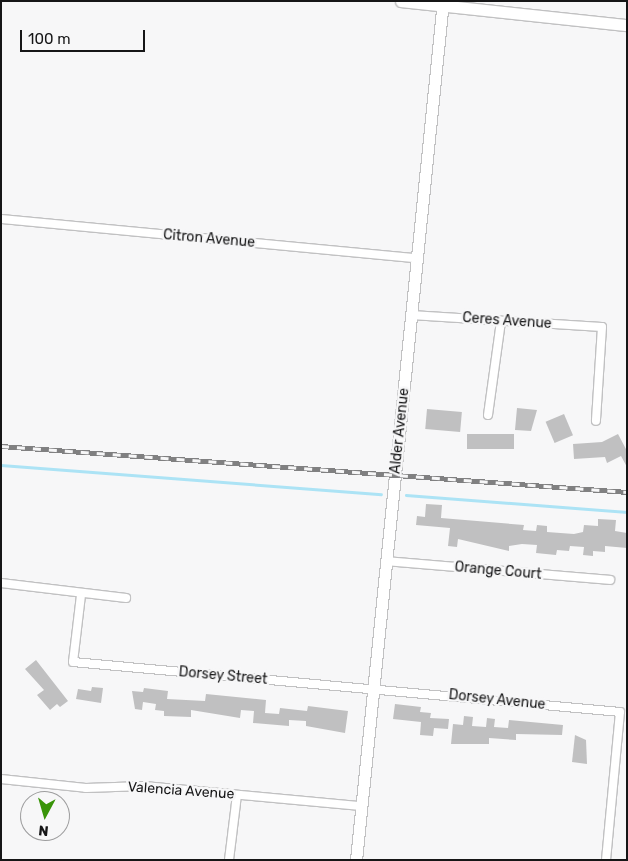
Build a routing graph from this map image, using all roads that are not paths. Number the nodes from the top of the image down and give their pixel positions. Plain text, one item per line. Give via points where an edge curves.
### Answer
1 (400, 1) edge
2 (443, 3) edge
3 (627, 25) edge
4 (1, 219) edge
5 (417, 258) junction
6 (411, 315) junction
7 (501, 321) junction
8 (488, 415) dead end
9 (596, 421) dead end
10 (386, 561) junction
11 (610, 580) dead end
12 (1, 583) edge
13 (81, 595) junction
14 (126, 598) dead end
15 (373, 688) junction
16 (1, 779) edge
17 (237, 795) junction
18 (361, 806) junction
19 (229, 860) edge
20 (356, 860) edge
21 (606, 860) edge

1 - 2 main road
2 - 3 main road
2 - 5 main road, Alder Avenue
4 - 5 street, Citron Avenue
5 - 6 main road, Alder Avenue
6 - 7 street, Ceres Avenue
6 - 10 main road, Alder Avenue
7 - 8 street
7 - 9 street, Ceres Avenue via 602,327
10 - 11 street, Orange Court
10 - 15 main road, Alder Avenue
12 - 13 street
13 - 14 street
13 - 15 street, Dorsey Street via 73,662
15 - 18 main road, Alder Avenue
15 - 21 street, Dorsey Avenue via 620,712
16 - 17 street, Valencia Avenue
17 - 18 street, Valencia Avenue
17 - 19 street
18 - 20 main road, Alder Avenue

